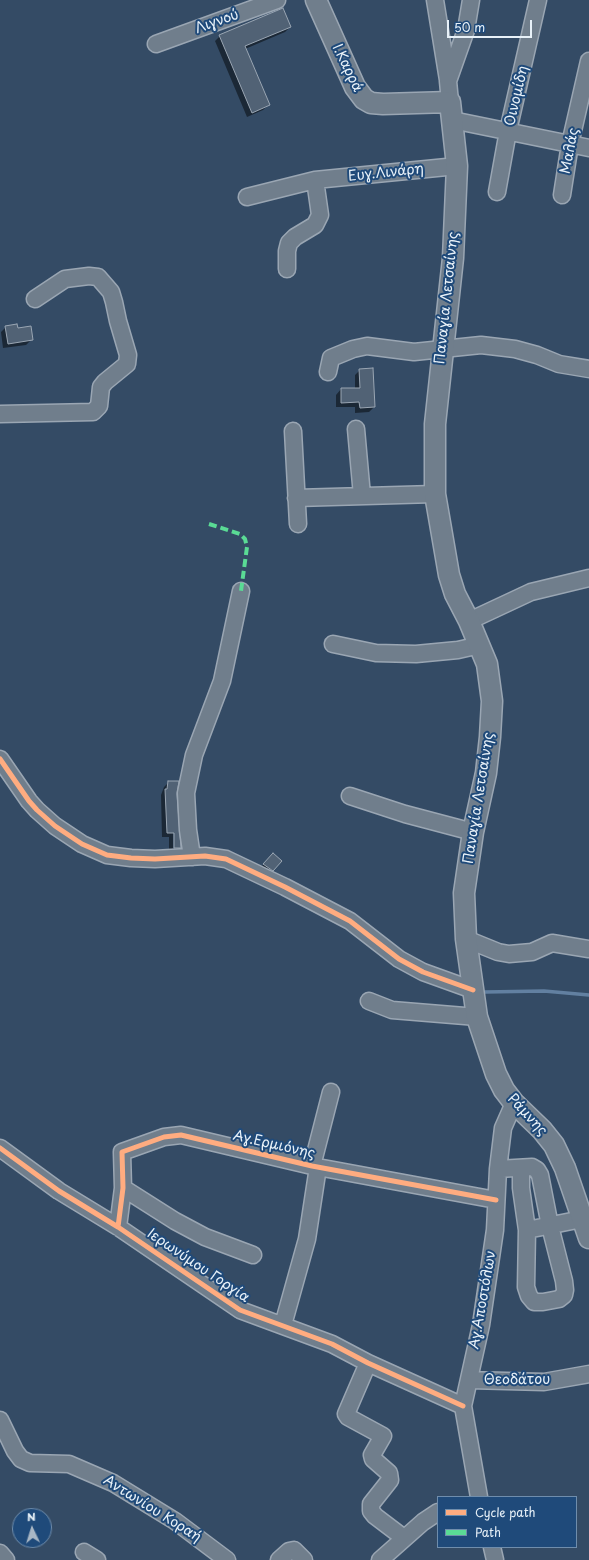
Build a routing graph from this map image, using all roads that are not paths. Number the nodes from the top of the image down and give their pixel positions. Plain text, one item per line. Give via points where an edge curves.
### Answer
1 (277, 0) edge
2 (316, 0) edge
3 (435, 0) edge
4 (471, 0) edge
5 (538, 0) edge
6 (156, 44) dead end
7 (589, 60) edge
8 (448, 81) junction
9 (451, 111) junction
10 (508, 131) junction
11 (570, 144) junction
12 (589, 148) edge
13 (457, 166) junction
14 (315, 180) junction
15 (498, 192) dead end
16 (562, 195) dead end
17 (247, 198) dead end
18 (287, 270) dead end
19 (35, 299) dead end
20 (442, 350) junction
21 (589, 369) edge
22 (328, 372) dead end
23 (0, 414) edge
24 (356, 429) dead end
25 (294, 431) dead end
26 (435, 494) junction
27 (362, 496) junction
28 (296, 498) junction
29 (298, 524) dead end
30 (589, 578) edge
31 (241, 591) dead end
32 (469, 621) junction
33 (333, 644) dead end
34 (480, 645) junction
35 (0, 759) edge
36 (350, 796) dead end
37 (473, 832) junction
38 (192, 857) junction
39 (466, 939) junction
40 (589, 949) edge
41 (473, 990) junction
42 (368, 1001) dead end
43 (477, 1017) junction
44 (331, 1092) dead end
45 (514, 1103) junction
46 (0, 1148) edge
47 (315, 1167) junction
48 (521, 1168) junction
49 (498, 1169) junction
50 (123, 1188) junction
51 (496, 1200) junction
52 (582, 1219) junction
53 (550, 1226) junction
54 (118, 1227) junction
55 (526, 1230) junction
56 (589, 1238) edge
57 (253, 1255) dead end
58 (282, 1325) junction
59 (368, 1363) junction
60 (589, 1374) edge
61 (469, 1380) junction
62 (463, 1406) junction
63 (0, 1420) edge
64 (478, 1496) edge
65 (437, 1513) edge
66 (404, 1538) junction
67 (492, 1548) edge
68 (0, 1552) edge
69 (6, 1560) edge
70 (227, 1560) edge
71 (279, 1560) edge
72 (304, 1560) edge
73 (380, 1560) edge
74 (495, 1560) edge

1 - 6 street, Λιγνού
2 - 9 main road, Ι.Καρρά via 355,87 364,99 383,104
3 - 8 street
4 - 8 street via 466,30
5 - 10 street, Οινομίδη
7 - 11 street, Μαλάς
8 - 9 street
9 - 10 street
9 - 13 main road, Παναγία Λετσαίνης
10 - 11 street
10 - 15 street, Οινομίδη
11 - 12 street
11 - 16 street, Μαλάς
13 - 14 street, Ευγ.Λινάρη
13 - 20 main road, Παναγία Λετσαίνης via 453,258
14 - 17 street, Ευγ.Λινάρη
14 - 18 street via 320,216 315,225 294,237 289,243
19 - 23 street via 65,279 98,277 111,292 128,355 127,364 101,387 99,406 93,412
20 - 21 street via 481,346 516,349 559,364
20 - 22 street via 414,352 367,346 331,358
20 - 26 main road, Παναγία Λετσαίνης via 435,424
24 - 27 street
25 - 28 street
26 - 27 street
26 - 32 main road, Παναγία Λετσαίνης via 450,576 455,594
27 - 28 street
28 - 29 street
30 - 32 street via 531,592
31 - 38 street via 222,681 194,755 186,793
32 - 34 main road, Παναγία Λετσαίνης
33 - 34 street via 376,653 416,654
34 - 37 main road, Παναγία Λετσαίνης via 490,679 492,706 486,773
35 - 38 street via 37,810 82,844 114,857
36 - 37 street
37 - 39 main road, Παναγία Λετσαίνης via 464,893
38 - 41 street via 212,856 226,859 350,921 399,959 423,972
39 - 40 street via 498,952 514,954 532,952 552,943
39 - 41 main road, Παναγία Λετσαίνης
41 - 43 main road, Ράμνης
42 - 43 street via 392,1010
43 - 45 main road, Ράμνης via 496,1074
44 - 47 street
45 - 49 street, Αγ.Αποστόλων via 503,1128
45 - 52 main road, Ράμνης via 554,1145 565,1168
46 - 54 street, Ιερωνύμου Γοργία via 59,1191
47 - 50 street, Αγ.Ερμιόνης via 181,1135 164,1137 122,1152
47 - 51 street, Αγ.Ερμιόνης
47 - 58 street via 307,1239
48 - 49 street
48 - 53 street via 532,1167 540,1175
48 - 55 street
49 - 51 street, Αγ.Αποστόλων
50 - 54 street, Αγ.Ερμιόνης
50 - 57 street via 204,1237
51 - 61 street, Αγ.Αποστόλων via 495,1230
52 - 53 street
52 - 56 main road, Ράμνης
53 - 55 street
53 - 55 street via 566,1290 559,1299 543,1302 534,1302 526,1287
54 - 58 street, Ιερωνύμου Γοργία via 240,1310
58 - 59 street, Ιερωνύμου Γοργία via 332,1344
59 - 62 street, Ιερωνύμου Γοργία
59 - 66 street via 346,1414 383,1436 372,1455 373,1459 389,1473 390,1480 371,1504 371,1511
60 - 61 street, Θεοδάτου via 544,1382
61 - 62 street, Αγ.Αποστόλων
62 - 64 street, Αγ.Αποστόλων
63 - 70 street, Αντωνίου Κοραή via 21,1459 30,1462 69,1464 113,1483 175,1521
65 - 66 street
66 - 73 street
67 - 74 street
68 - 69 street
71 - 72 street via 294,1550

